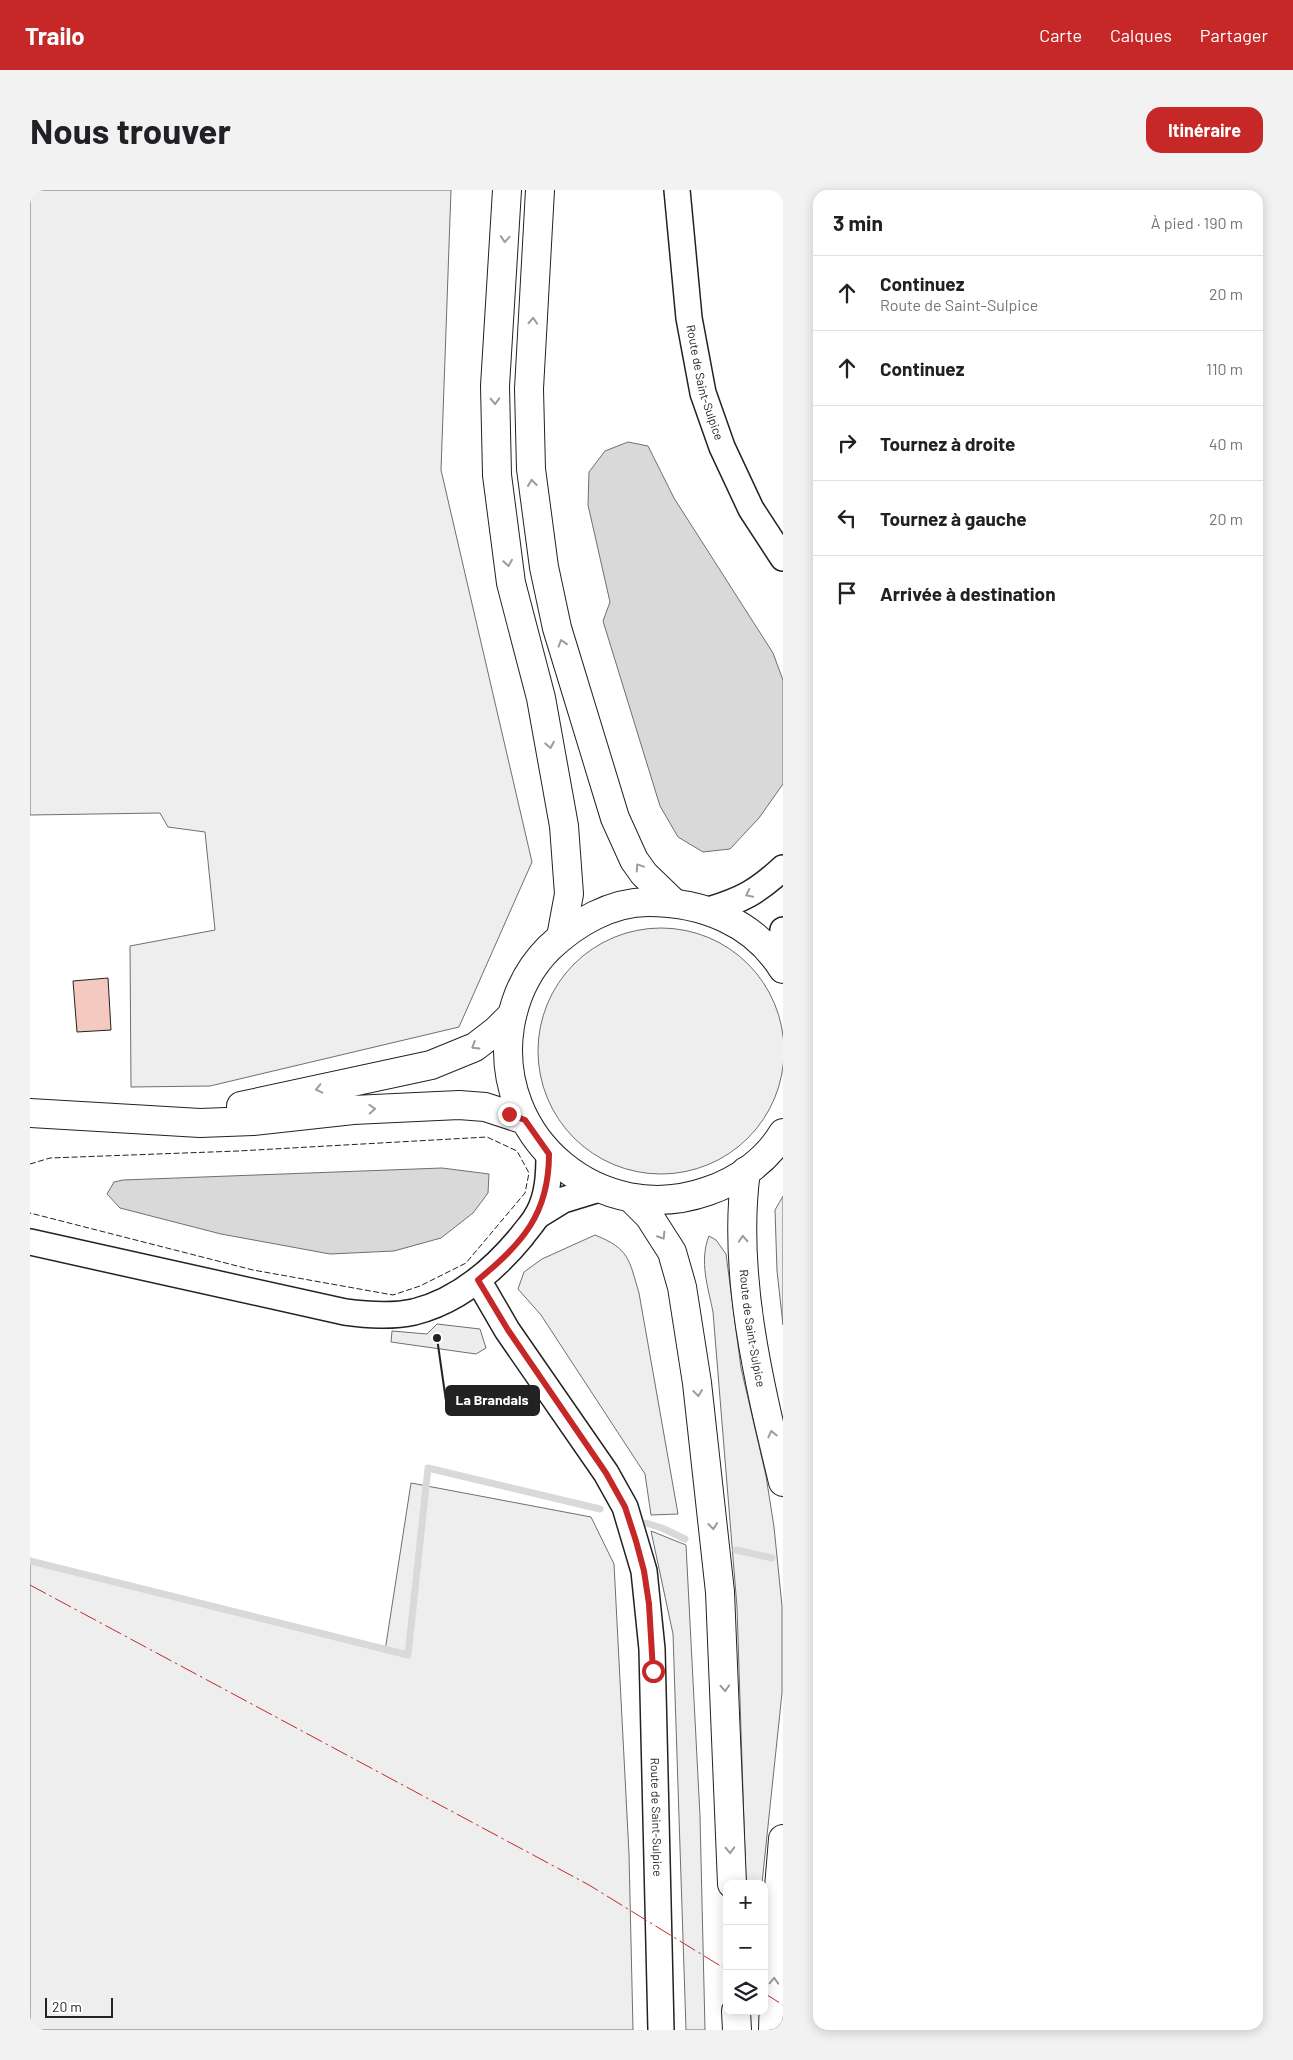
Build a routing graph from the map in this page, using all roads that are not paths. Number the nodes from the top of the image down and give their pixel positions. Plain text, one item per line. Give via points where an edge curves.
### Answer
1 (507, 190) edge
2 (540, 190) edge
3 (677, 190) edge
4 (783, 558) edge
5 (783, 868) edge
6 (673, 902) junction
7 (709, 910) junction
8 (783, 930) edge
9 (560, 937) junction
10 (781, 966) edge
11 (512, 1014) junction
12 (30, 1113) edge
13 (97, 1116) junction
14 (525, 1120) junction
15 (783, 1133) edge
16 (549, 1154) junction
17 (746, 1171) junction
18 (599, 1189) junction
19 (631, 1198) junction
20 (537, 1216) junction
21 (30, 1242) edge
22 (478, 1280) junction
23 (783, 1482) edge
24 (783, 1839) edge
25 (732, 1880) edge
26 (736, 2015) edge
27 (661, 2030) edge
28 (737, 2030) edge
29 (773, 2030) edge

1 -> 9 main road via 495,386 497,475 512,583 541,698 564,826 569,894
6 -> 2 main road via 639,867 615,818 557,628 544,567 531,469 529,389
3 - 4 street, Route de Saint-Sulpice via 689,318 703,394 722,447 751,509
5 -> 7 street via 760,889
6 - 7 main road
6 - 9 main road via 642,902 613,908
7 - 10 main road via 748,932
8 - 10 street
9 - 11 main road via 530,972
11 -> 13 main road via 475,1047 432,1064 252,1104 200,1111
11 - 14 main road via 508,1069 514,1095
12 - 13 main road
13 -> 14 main road via 200,1123 459,1105 485,1107
14 - 16 main road
15 - 17 main road via 766,1155
16 - 18 main road via 572,1174
16 - 20 street via 546,1194
17 - 19 main road via 720,1187 692,1197 661,1201
23 -> 17 main road, Route de Saint-Sulpice via 751,1329 743,1240
18 - 19 main road
18 - 20 street via 563,1200
19 -> 25 main road via 649,1216 672,1252 682,1287 720,1592
20 - 22 street via 497,1264
21 - 22 street via 289,1301 364,1314 421,1310 447,1300
22 - 27 street, Route de Saint-Sulpice via 508,1330 606,1473 625,1507 636,1541 649,1604 653,1671
29 -> 24 main road via 776,1924
26 - 28 main road

